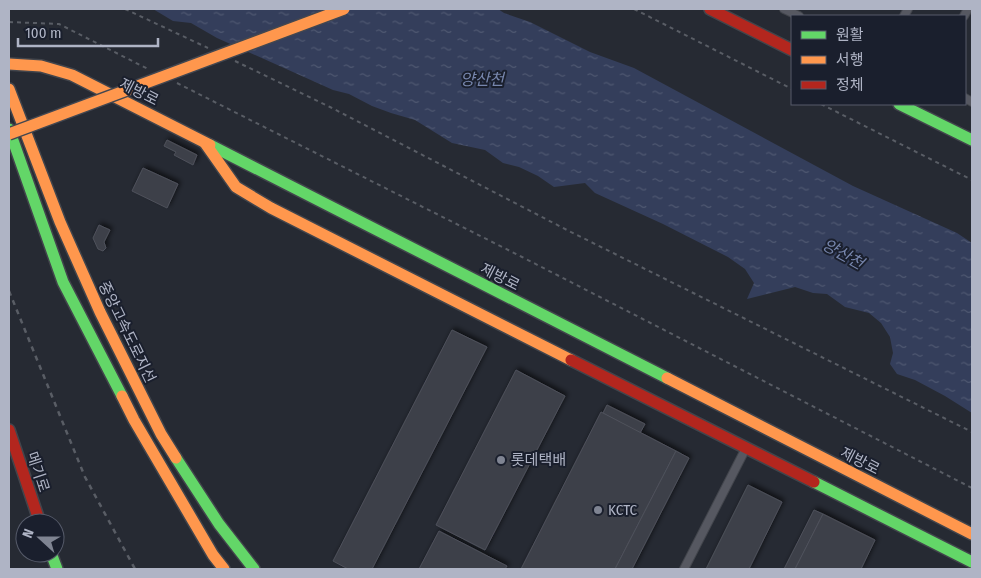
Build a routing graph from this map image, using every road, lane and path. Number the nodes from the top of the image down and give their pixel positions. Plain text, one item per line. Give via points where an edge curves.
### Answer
1 (125, 9) edge
2 (344, 9) edge
3 (634, 9) edge
4 (710, 9) edge
5 (784, 9) edge
6 (797, 15) edge
7 (9, 22) edge
8 (209, 48) dead end
9 (791, 50) edge
10 (235, 61) dead end
11 (9, 64) edge
12 (157, 73) dead end
13 (175, 82) dead end
14 (791, 88) edge
15 (9, 89) edge
16 (823, 105) edge
17 (901, 105) edge
18 (9, 129) edge
19 (9, 134) edge
20 (972, 140) edge
21 (204, 142) junction
22 (972, 180) edge
23 (9, 430) edge
24 (972, 432) edge
25 (746, 448) junction
26 (972, 488) edge
27 (37, 513) edge
28 (972, 534) edge
29 (972, 562) edge
30 (224, 569) edge
31 (254, 569) edge
32 (684, 569) edge

1 - 8 path
2 - 19 main road, bridge
3 - 14 path
4 - 9 main road
5 - 6 street
7 - 12 path via 59,24
10 - 24 path
11 - 21 main road, 제방로 via 35,65 72,75
13 - 26 path
15 - 31 main road, 중앙고속도로지선 via 60,222 100,312 161,434 219,524
16 - 22 path
17 - 20 main road
18 - 30 main road via 63,282 134,420
21 - 25 main road via 236,187 271,208
21 - 28 main road, 제방로
23 - 27 main road, 메기로
25 - 29 main road
25 - 32 street

